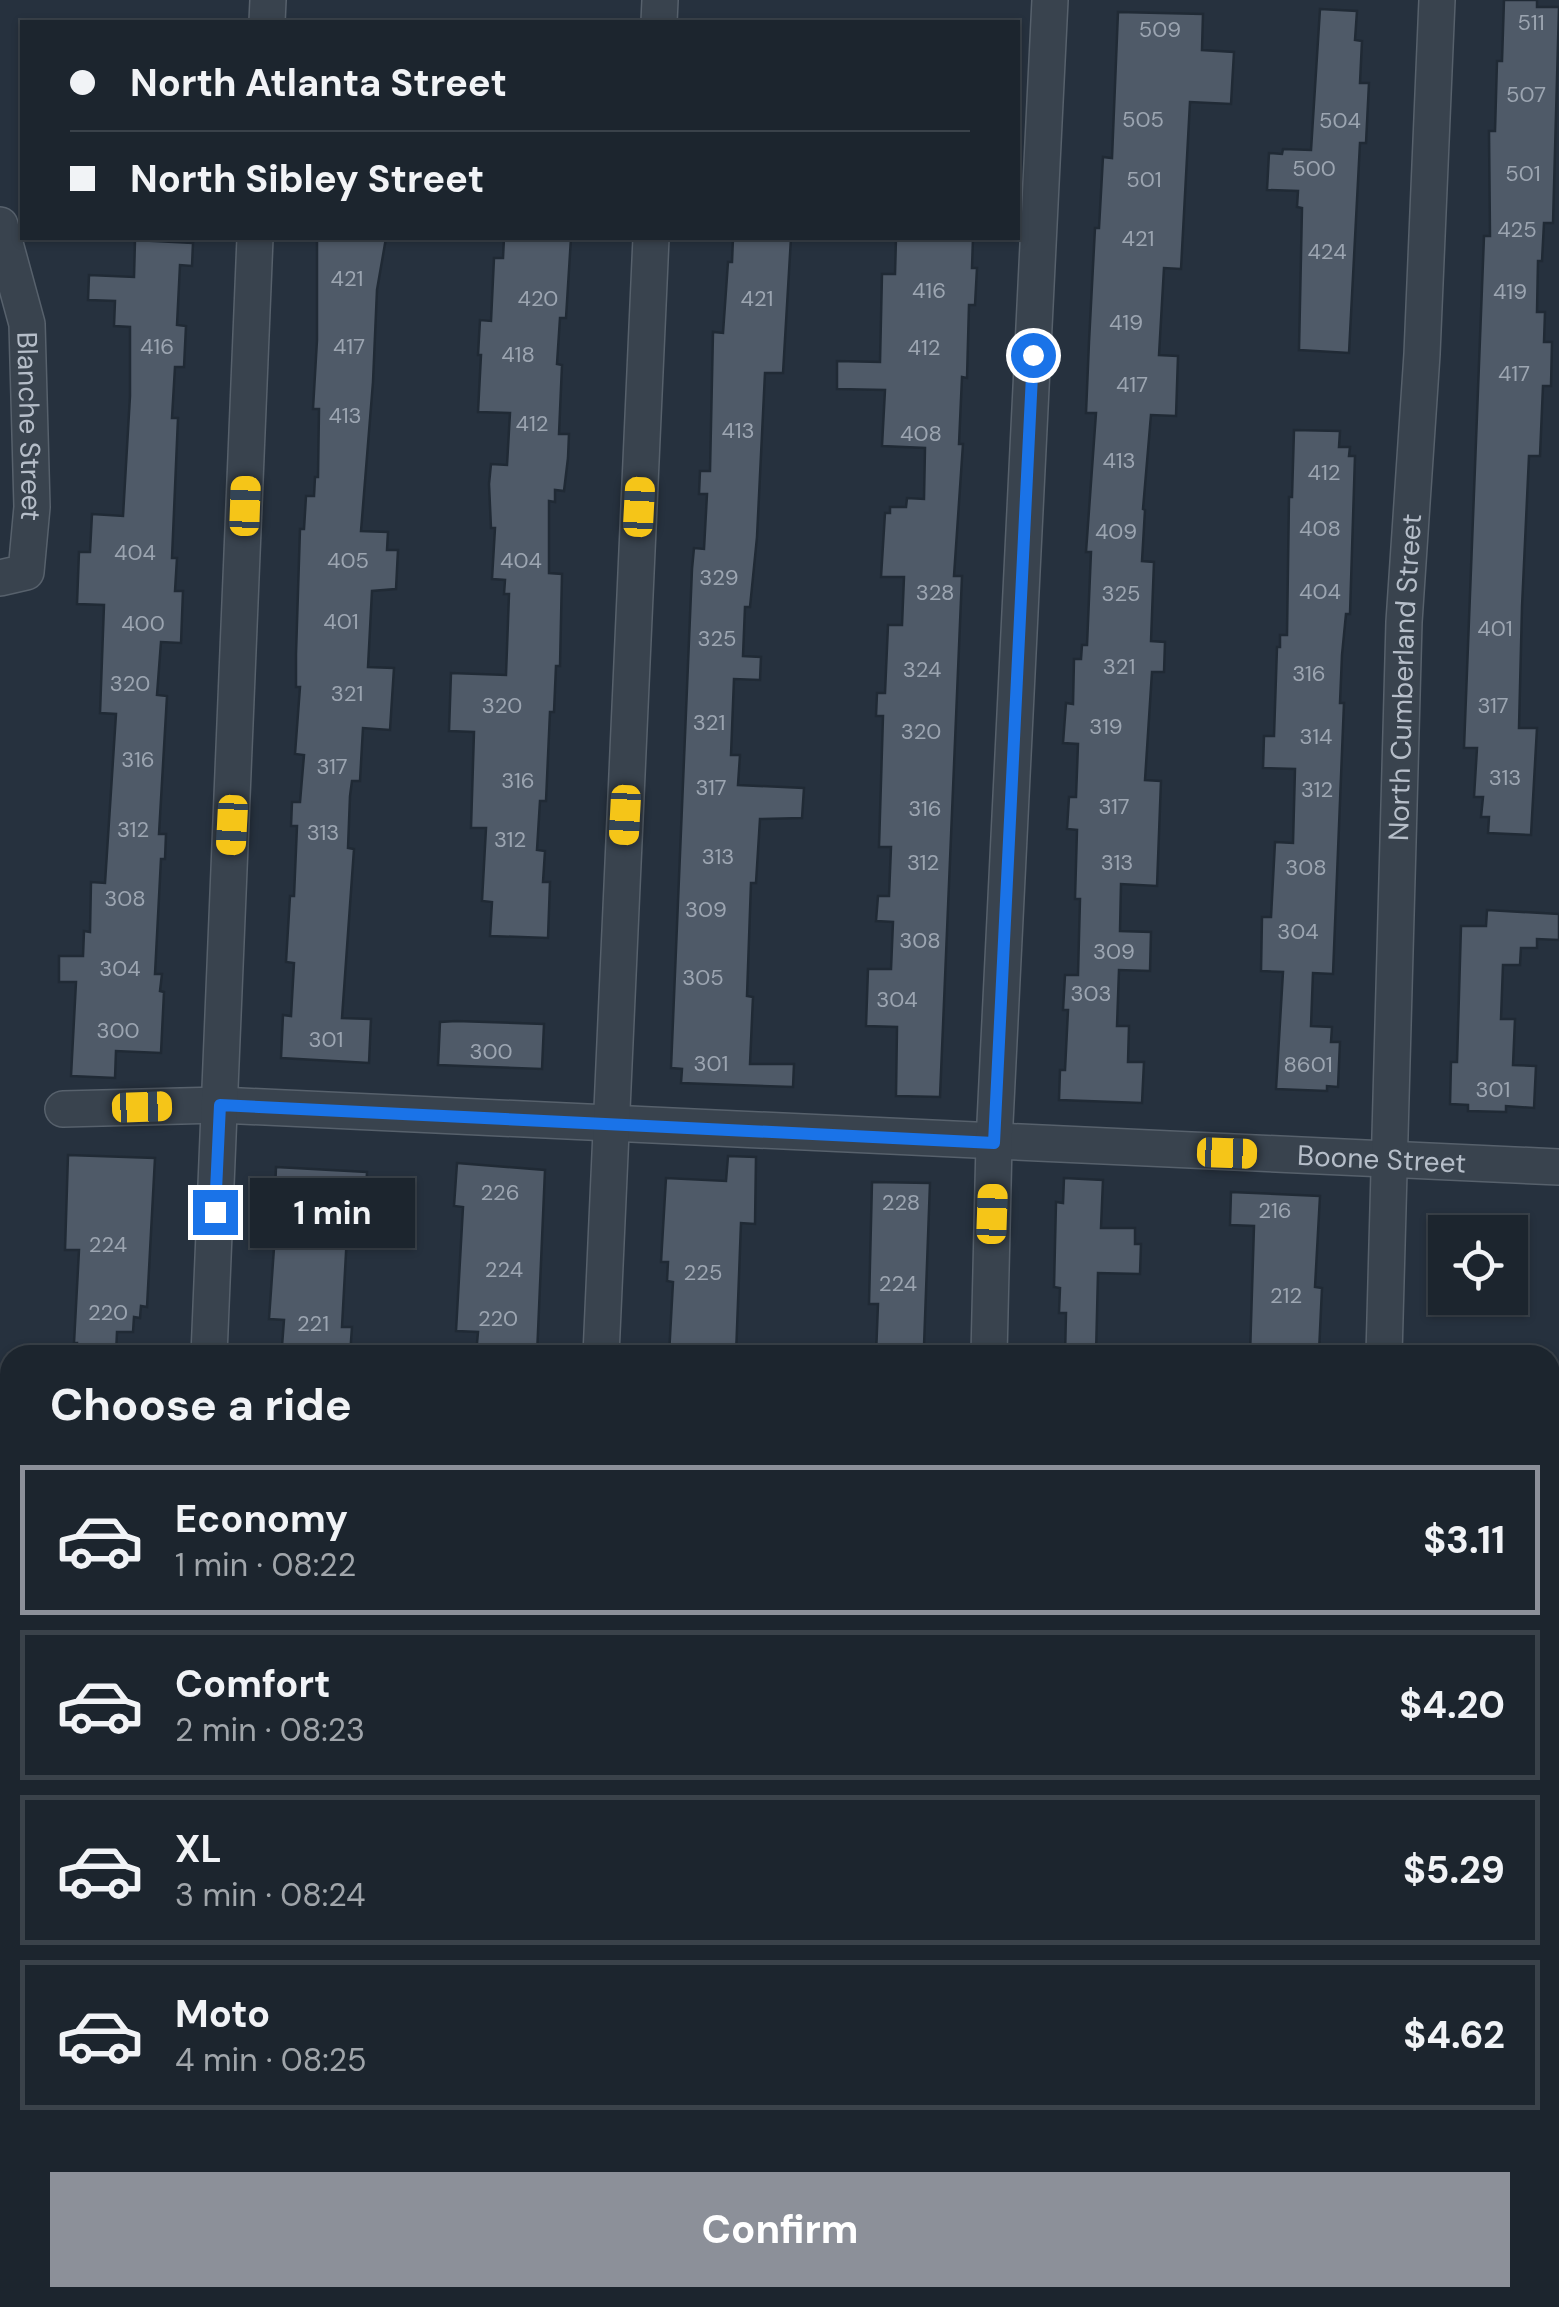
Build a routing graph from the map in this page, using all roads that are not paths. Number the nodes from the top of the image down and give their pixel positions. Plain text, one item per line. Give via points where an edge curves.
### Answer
1 (1050, 0) edge
2 (1436, 0) edge
3 (0, 225) edge
4 (255, 240) edge
5 (652, 240) edge
6 (13, 575) edge
7 (220, 1105) junction
8 (63, 1110) dead end
9 (610, 1124) junction
10 (994, 1143) junction
11 (1388, 1160) junction
12 (1559, 1167) edge
13 (209, 1345) edge
14 (601, 1345) edge
15 (989, 1345) edge
16 (1384, 1345) edge

1 - 10 street
2 - 11 street, North Cumberland Street via 1404,622
3 - 6 street, Blanche Street via 27,324 32,507
4 - 7 street
5 - 9 street
7 - 8 street, Boone Street
7 - 9 street, Boone Street
7 - 13 street
9 - 10 street, Boone Street
9 - 14 street
10 - 11 street, Boone Street
10 - 15 street
11 - 12 street, Boone Street
11 - 16 street, North Cumberland Street

